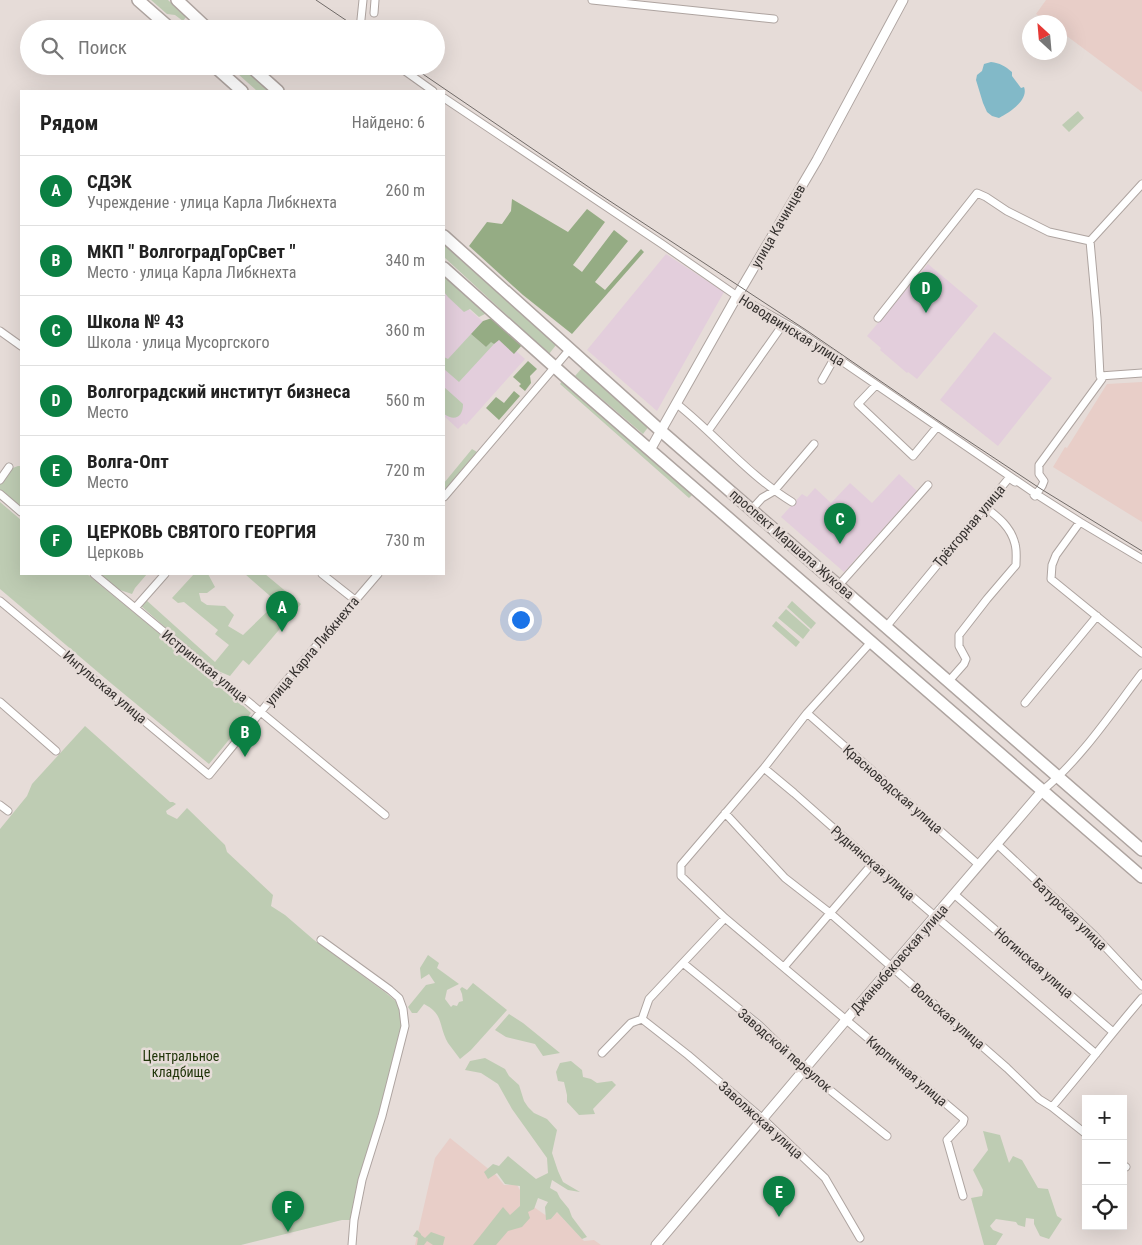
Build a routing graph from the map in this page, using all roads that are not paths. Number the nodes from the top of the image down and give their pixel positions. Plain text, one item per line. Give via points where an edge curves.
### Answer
1 (138, 0) edge
2 (177, 0) edge
3 (363, 0) edge
4 (375, 0) edge
5 (592, 0) edge
6 (903, 0) edge
7 (374, 13) dead end
8 (774, 19) dead end
9 (161, 20) edge
10 (198, 20) edge
11 (361, 20) edge
12 (224, 75) edge
13 (260, 75) edge
14 (411, 75) edge
15 (241, 90) edge
16 (277, 90) edge
17 (432, 90) edge
18 (445, 99) edge
19 (1142, 184) edge
20 (445, 237) edge
21 (1090, 241) junction
22 (445, 269) edge
23 (738, 296) junction
24 (878, 318) dead end
25 (784, 323) junction
26 (0, 331) edge
27 (20, 345) edge
28 (570, 348) junction
29 (835, 357) junction
30 (554, 366) junction
31 (1142, 373) edge
32 (1100, 376) junction
33 (822, 380) dead end
34 (876, 385) junction
35 (677, 404) junction
36 (937, 427) junction
37 (661, 431) junction
38 (708, 431) junction
39 (814, 444) dead end
40 (650, 450) junction
41 (9, 468) dead end
42 (0, 480) edge
43 (928, 485) dead end
44 (774, 491) junction
45 (0, 494) edge
46 (1036, 494) junction
47 (445, 496) edge
48 (792, 502) dead end
49 (984, 506) junction
50 (752, 509) junction
51 (20, 511) edge
52 (1080, 522) junction
53 (1142, 559) edge
54 (95, 575) edge
55 (164, 575) edge
56 (323, 575) edge
57 (377, 575) edge
58 (839, 585) junction
59 (355, 600) junction
60 (0, 601) edge
61 (134, 608) junction
62 (1097, 616) junction
63 (886, 627) junction
64 (872, 641) junction
65 (1142, 653) edge
66 (1142, 673) edge
67 (949, 681) junction
68 (0, 702) edge
69 (1025, 703) dead end
70 (261, 712) junction
71 (807, 713) junction
72 (56, 751) dead end
73 (764, 768) junction
74 (209, 775) joint
75 (1058, 777) junction
76 (1043, 790) junction
77 (0, 805) edge
78 (8, 811) dead end
79 (725, 813) junction
80 (385, 815) dead end
81 (996, 844) junction
82 (1142, 850) edge
83 (873, 863) junction
84 (979, 865) junction
85 (1142, 877) edge
86 (954, 894) junction
87 (830, 913) junction
88 (935, 917) junction
89 (725, 918) junction
90 (321, 940) dead end
91 (683, 963) junction
92 (784, 967) junction
93 (892, 967) junction
94 (1142, 986) edge
95 (1142, 998) edge
96 (642, 1019) junction
97 (846, 1020) junction
98 (1113, 1032) junction
99 (602, 1053) dead end
100 (1096, 1054) junction
101 (805, 1070) junction
102 (1052, 1107) junction
103 (763, 1119) junction
104 (1082, 1131) edge
105 (887, 1136) dead end
106 (963, 1196) dead end
107 (860, 1238) dead end
108 (352, 1245) edge
109 (656, 1245) edge

1 - 9 highway
2 - 10 highway
3 - 11 street
4 - 7 street
5 - 8 street
6 - 23 main road, улица Качинцев via 817,160
12 - 15 highway
13 - 16 highway
14 - 17 street
18 - 23 street, Новодвинская улица
19 - 21 street
20 - 28 highway, проспект Маршала Жукова
21 - 24 street via 1049,232 977,193
21 - 32 street
22 - 30 highway, проспект Маршала Жукова
23 - 25 street, Новодвинская улица
23 - 35 main road, улица Качинцев
25 - 29 street, Новодвинская улица
25 - 38 street
26 - 27 street
28 - 30 street
28 - 37 highway, проспект Маршала Жукова
29 - 33 street
29 - 34 street, Новодвинская улица
30 - 40 highway, проспект Маршала Жукова
30 - 47 street
31 - 32 street
32 - 46 street via 1102,379 1039,465 1039,474 1044,481
34 - 36 street, Новодвинская улица
34 - 36 street via 858,404 913,456
35 - 37 main road, улица Качинцев
35 - 38 street
36 - 46 street, Новодвинская улица
37 - 40 main road, улица Качинцев
37 - 50 highway, проспект Маршала Жукова
38 - 44 street
39 - 44 street
40 - 64 highway, проспект Маршала Жукова
41 - 42 street
43 - 58 street
44 - 48 street
44 - 50 street
45 - 51 street
46 - 49 street, Трёхгорная улица via 1009,478
46 - 52 street, Новодвинская улица
49 - 63 street, Трёхгорная улица
49 - 67 street via 1001,519 1010,532 1016,546 1016,565 959,635 959,646 966,659
50 - 58 highway, проспект Маршала Жукова
52 - 53 street, Новодвинская улица
52 - 62 street via 1056,555 1051,579
54 - 61 street, Истринская улица
55 - 61 street
56 - 59 street
57 - 59 street, улица Карла Либкнехта
58 - 63 highway, проспект Маршала Жукова
59 - 70 street, улица Карла Либкнехта
60 - 74 street, Ингульская улица
61 - 70 street, Истринская улица
62 - 65 street
62 - 69 street
63 - 67 highway, проспект Маршала Жукова
64 - 71 street
64 - 76 highway, проспект Маршала Жукова
66 - 75 street, Джаныбековская улица
67 - 75 highway, проспект Маршала Жукова
68 - 72 street
70 - 74 street, улица Карла Либкнехта
70 - 80 street, Истринская улица
71 - 73 street
71 - 84 street, Красноводская улица
73 - 79 street
73 - 83 street, Руднянская улица
75 - 76 street, Джаныбековская улица
75 - 82 highway, проспект Маршала Жукова
76 - 81 main road, Джаныбековская улица
76 - 85 highway, проспект Маршала Жукова
77 - 78 street
79 - 87 street, Вольская улица via 785,878
79 - 89 street, Кирпичная улица via 681,864 681,876
81 - 84 main road, Джаныбековская улица
81 - 94 street, Батурская улица via 1094,935
83 - 87 street
83 - 88 street, Руднянская улица
84 - 86 main road, Джаныбековская улица
86 - 88 main road, Джаныбековская улица
86 - 98 street, Ногинская улица
87 - 92 street
87 - 93 street, Вольская улица
88 - 93 main road, Джаныбековская улица
88 - 100 street, Руднянская улица
89 - 91 street
89 - 92 street, Кирпичная улица
90 - 108 street via 390,990 404,1009 404,1026 382,1116 362,1180
91 - 96 street via 649,999
91 - 101 street, Заводской переулок via 759,1025
92 - 97 street, Кирпичная улица
93 - 97 main road, Джаныбековская улица
93 - 102 street, Вольская улица via 1039,1099
95 - 98 street
96 - 99 street via 631,1023
96 - 103 street, Заволжская улица
97 - 101 main road, Джаныбековская улица
97 - 106 street, Кирпичная улица via 964,1119 946,1140
98 - 100 street
100 - 102 street
101 - 103 main road, Джаныбековская улица
101 - 105 street, Заводской переулок
102 - 104 street, Вольская улица
103 - 107 street, Заволжская улица via 824,1178
103 - 109 main road, Джаныбековская улица

